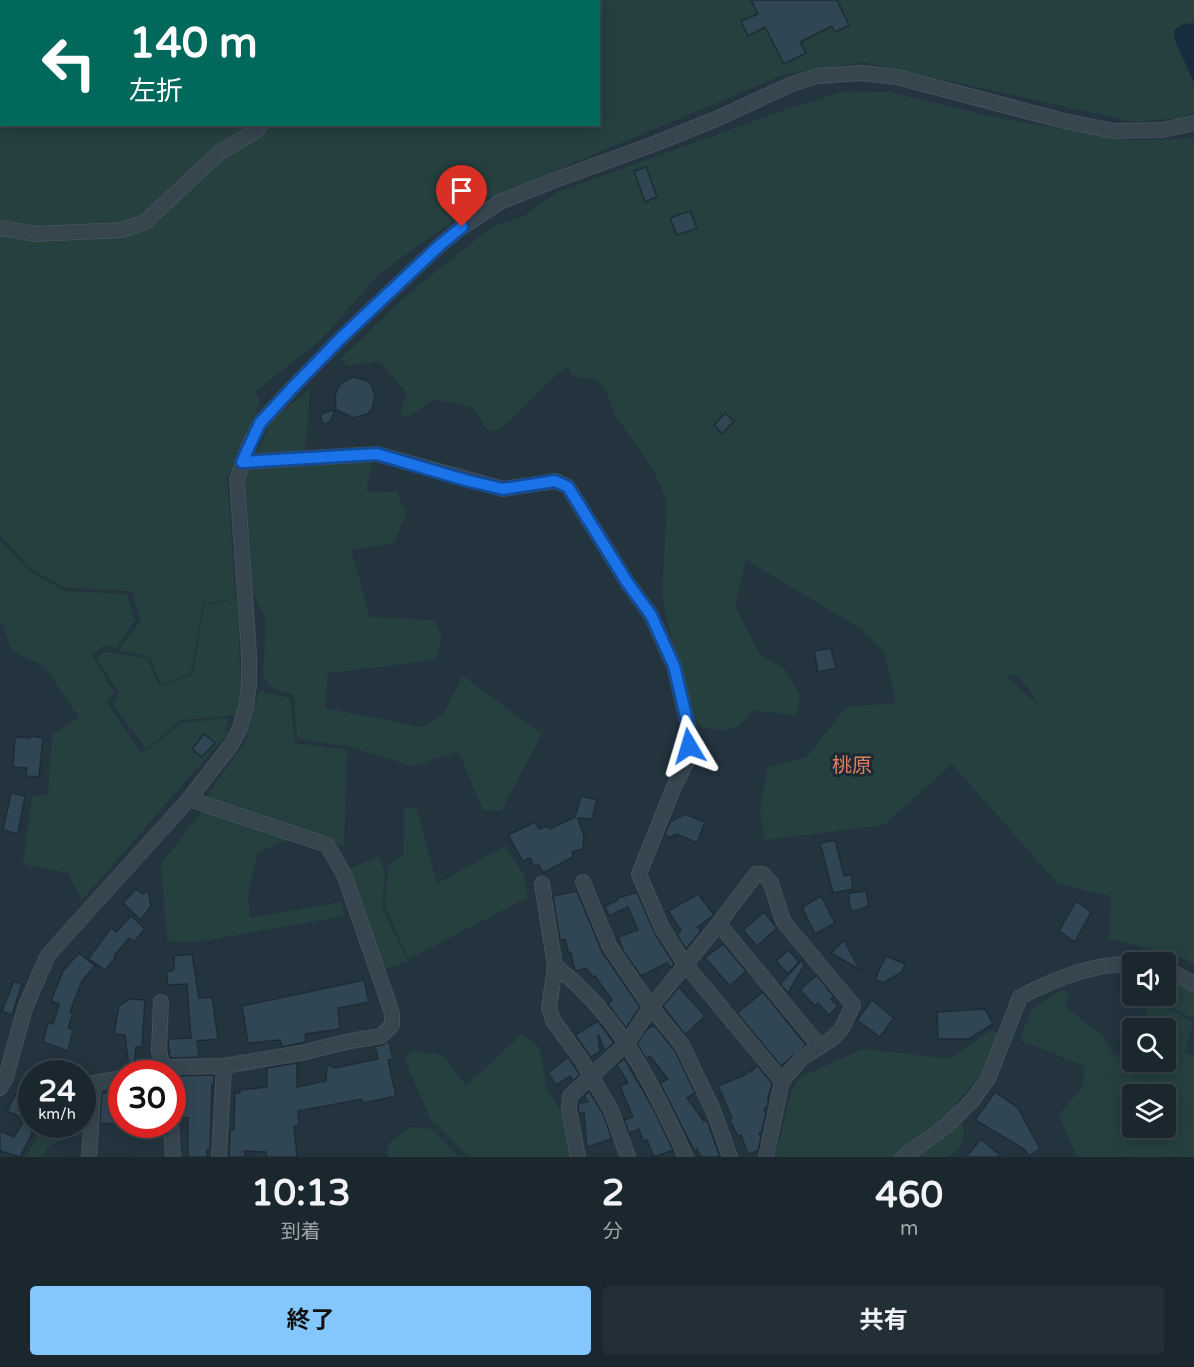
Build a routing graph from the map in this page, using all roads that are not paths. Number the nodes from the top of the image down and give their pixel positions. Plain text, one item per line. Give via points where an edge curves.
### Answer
1 (1194, 123) edge
2 (259, 126) edge
3 (0, 228) edge
4 (242, 462) junction
5 (189, 799) junction
6 (583, 882) dead end
7 (542, 884) dead end
8 (716, 927) junction
9 (685, 964) junction
10 (1122, 964) edge
11 (555, 966) junction
12 (1176, 974) edge
13 (1194, 984) edge
14 (161, 1002) dead end
15 (651, 1008) junction
16 (627, 1043) junction
17 (820, 1047) junction
18 (162, 1060) edge
19 (224, 1066) junction
20 (186, 1069) edge
21 (592, 1077) junction
22 (108, 1080) edge
23 (782, 1082) junction
24 (0, 1088) edge
25 (171, 1138) edge
26 (89, 1157) edge
27 (172, 1157) edge
28 (219, 1157) edge
29 (578, 1157) edge
30 (628, 1157) edge
31 (686, 1157) edge
32 (730, 1157) edge
33 (766, 1157) edge
34 (903, 1157) edge

1 - 4 street via 1162,130 1114,130 1064,121 897,76 839,73 792,84 716,119 500,202 462,227 295,385 260,423
2 - 3 street via 219,153 145,222 122,230 36,234
4 - 5 street via 237,479 249,654 246,707 231,745
4 - 9 street via 377,454 503,489 555,481 568,487 651,615 674,666 690,733 688,758 639,874 662,928
5 - 19 street via 327,845 344,874 392,1013 392,1025 381,1036
5 - 24 street via 48,955 25,1008
6 - 15 street via 609,947
7 - 11 street
8 - 9 street
8 - 17 street via 723,929
8 - 17 street via 756,874 763,874 771,883 783,921 853,1005 842,1028
9 - 15 street
9 - 23 street
10 - 34 street via 1082,971 1048,982 1020,997 988,1079 945,1127
11 - 16 street via 577,982
11 - 21 street via 549,1008
12 - 13 street
14 - 18 street
15 - 16 street
15 - 32 street via 682,1045
16 - 21 street
16 - 31 street
17 - 23 street via 802,1058
19 - 20 street
19 - 28 street
21 - 29 street via 570,1096
21 - 30 street via 611,1110
22 - 26 street via 94,1083
23 - 33 street
25 - 27 street

